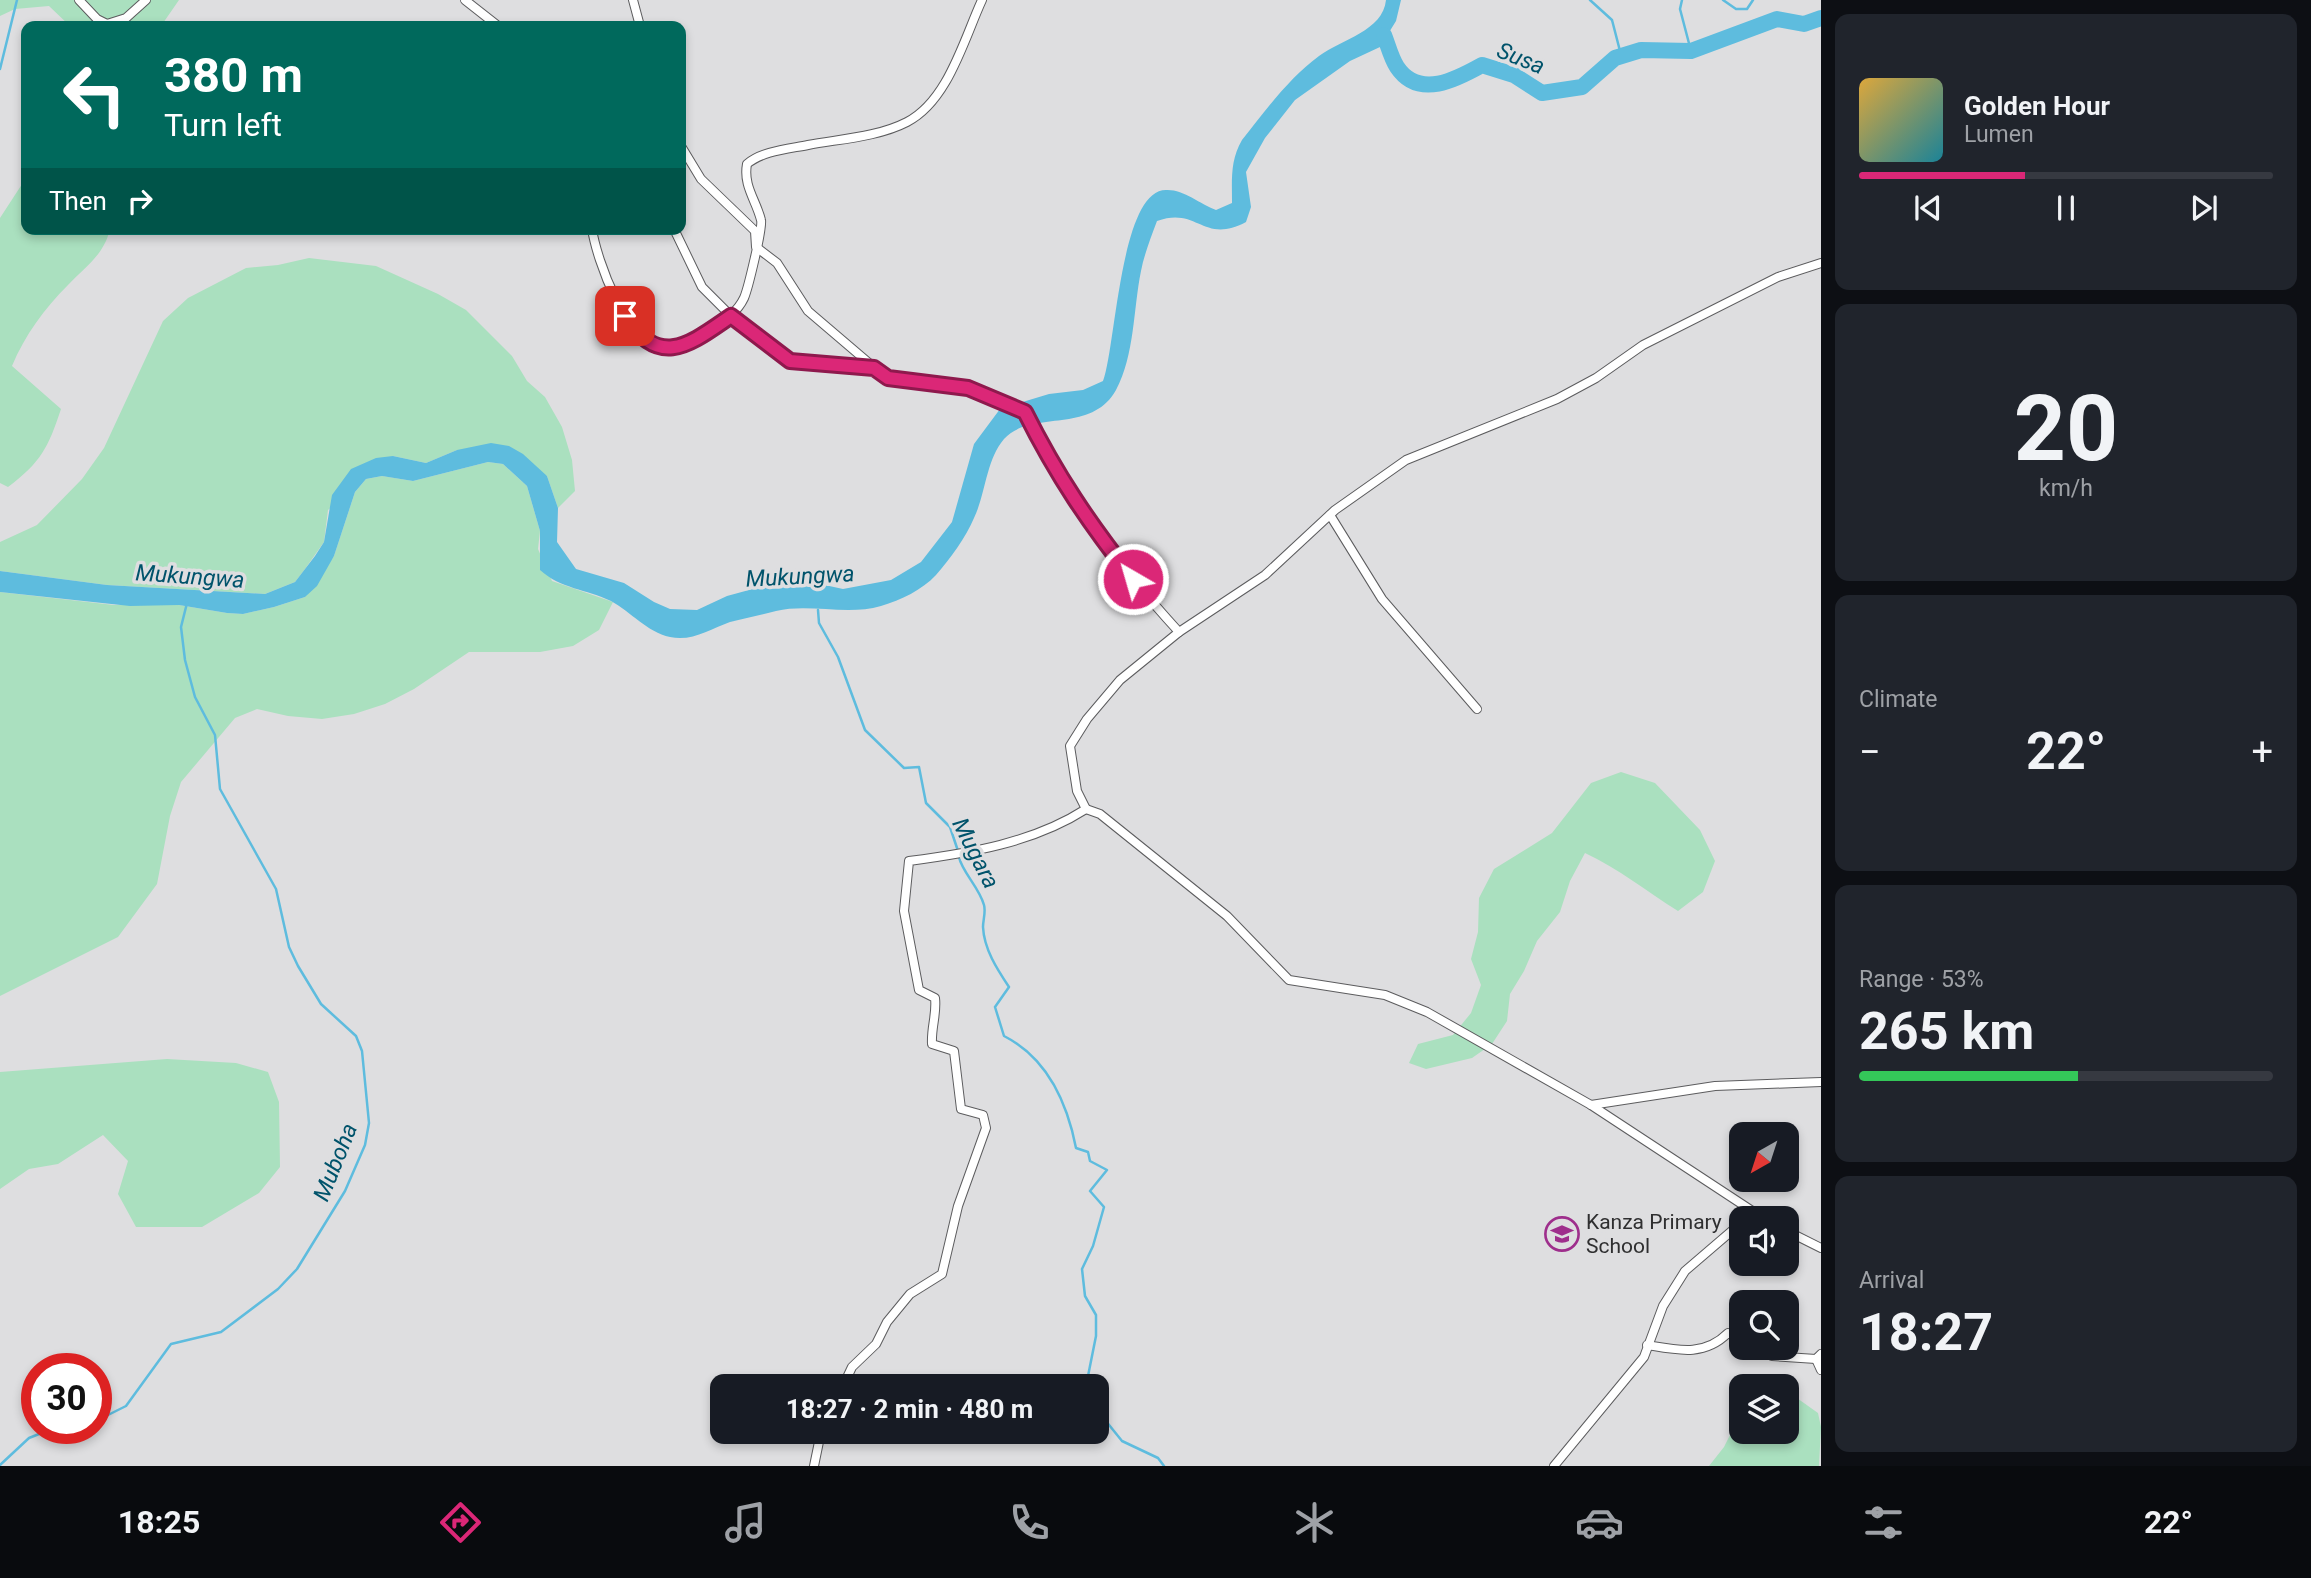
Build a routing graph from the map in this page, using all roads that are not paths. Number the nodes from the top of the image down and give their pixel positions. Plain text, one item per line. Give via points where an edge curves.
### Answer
1 (79, 0) edge
2 (146, 0) edge
3 (466, 0) edge
4 (633, 0) edge
5 (982, 0) edge
6 (101, 21) edge
7 (116, 21) edge
8 (492, 21) edge
9 (639, 21) edge
10 (686, 154) edge
11 (593, 235) edge
12 (677, 235) edge
13 (756, 247) junction
14 (1821, 263) edge
15 (731, 316) junction
16 (874, 368) junction
17 (1330, 515) junction
18 (1179, 632) junction
19 (1477, 709) dead end
20 (1086, 809) junction
21 (1821, 1082) edge
22 (1591, 1105) junction
23 (1737, 1206) edge
24 (1729, 1233) edge
25 (1799, 1237) edge
26 (1821, 1248) edge
27 (1729, 1333) edge
28 (1647, 1345) junction
29 (1799, 1356) edge
30 (1819, 1356) edge
31 (1821, 1370) edge
32 (849, 1374) edge
33 (819, 1444) edge
34 (814, 1466) edge
35 (1554, 1466) edge

1 - 6 street
2 - 7 street
3 - 8 street
4 - 9 street
5 - 13 street via 946,80 910,121 869,134 785,149 747,164 748,187 761,223
10 - 13 street via 701,179 755,231
11 - 15 street via 595,251 625,316 642,338 662,349 689,345
12 - 15 street via 702,286
13 - 15 street via 746,295
13 - 16 street via 777,264 808,311
14 - 17 street via 1778,277 1643,345 1557,399 1406,460
15 - 16 street via 790,361
16 - 18 street via 888,378 968,388 1025,412 1076,505
17 - 18 street via 1265,575
17 - 19 street via 1382,599
18 - 20 street via 1120,681 1073,739 1070,760
20 - 22 street via 1100,814 1221,910 1289,980 1392,997 1427,1012
20 - 32 street via 1061,825 1023,838 909,861 904,911 919,990 935,998 932,1044 954,1051 961,1109 983,1115 986,1128 958,1206 942,1274 910,1294
21 - 22 street via 1715,1086
22 - 23 street
24 - 28 street via 1685,1271 1669,1293
25 - 26 street
27 - 28 street via 1690,1352
28 - 35 street via 1644,1357
29 - 30 street
30 - 31 street
33 - 34 street

